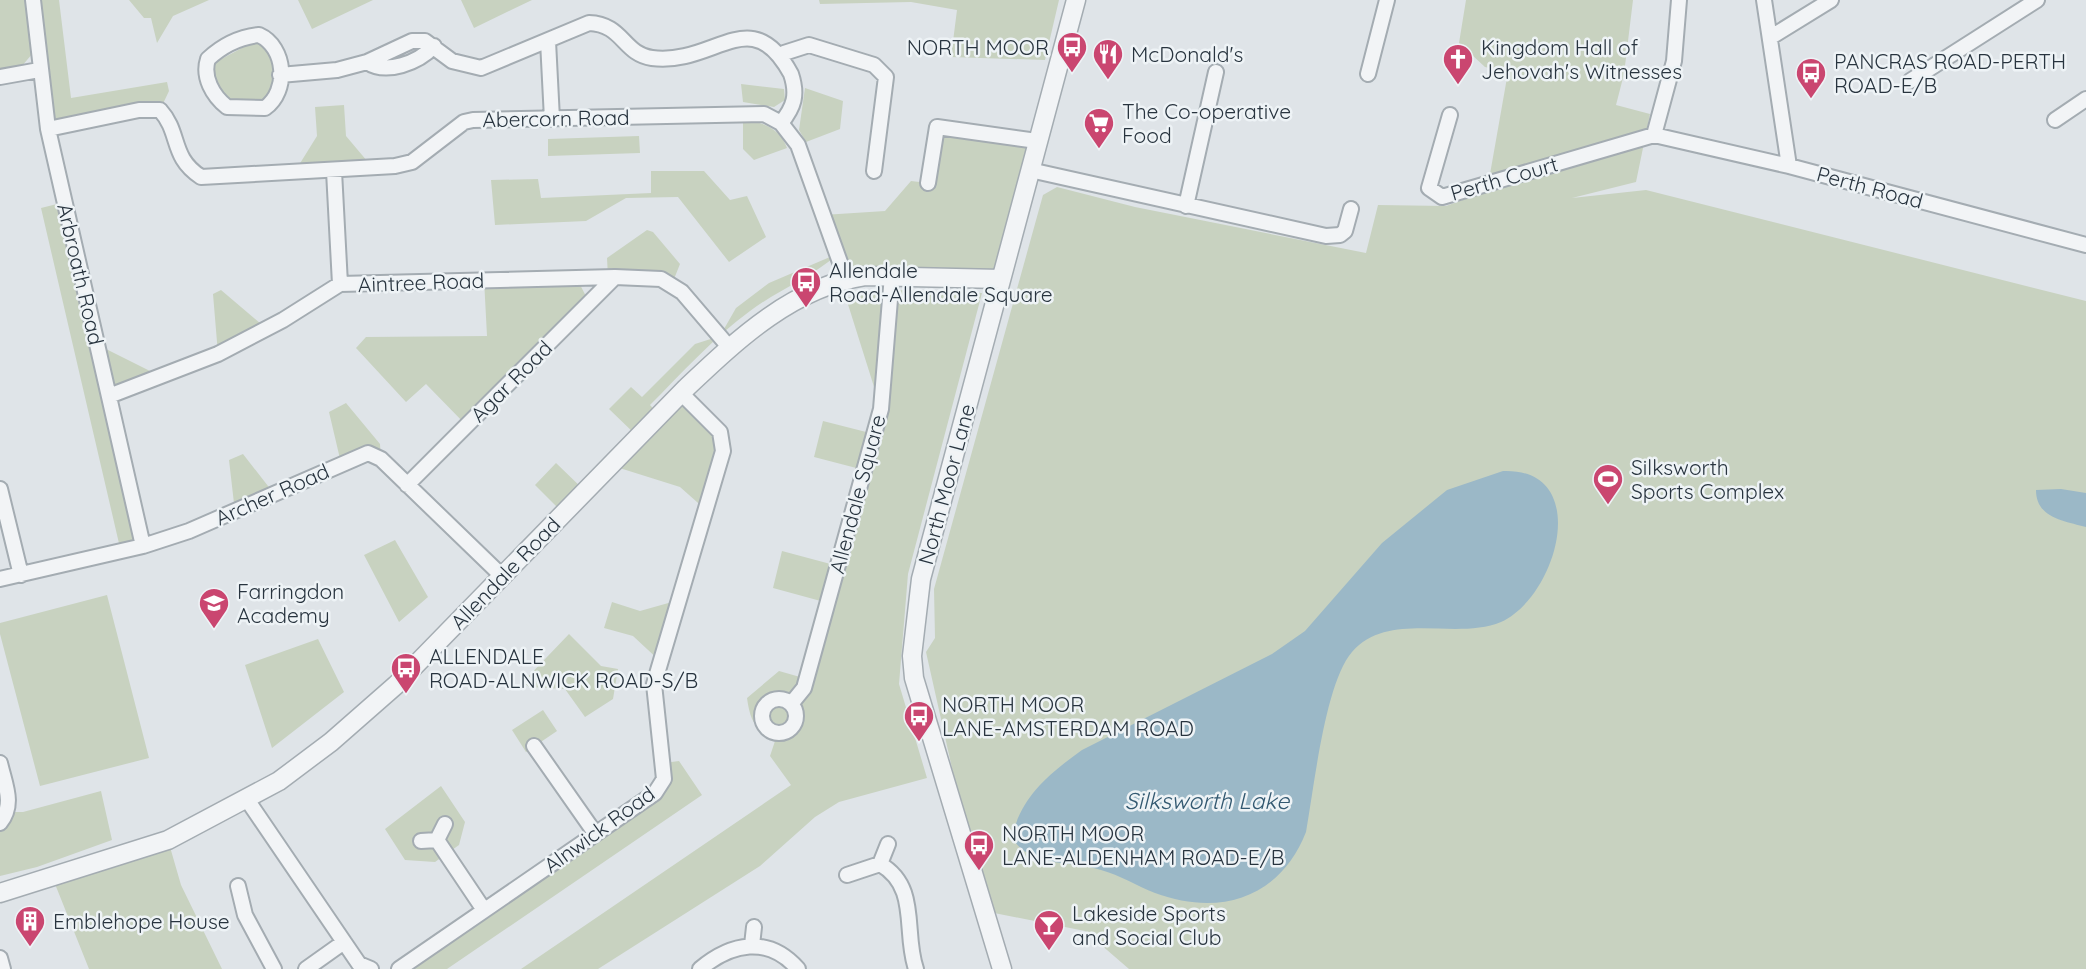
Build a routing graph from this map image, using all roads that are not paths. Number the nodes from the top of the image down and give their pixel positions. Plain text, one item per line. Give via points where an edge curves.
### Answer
1 (33, 0) edge
2 (1076, 0) edge
3 (1387, 0) edge
4 (1679, 0) edge
5 (1764, 0) edge
6 (1831, 0) edge
7 (2037, 0) edge
8 (732, 24) dead end
9 (772, 30) dead end
10 (1771, 37) junction
11 (548, 41) junction
12 (784, 53) junction
13 (39, 70) junction
14 (1216, 72) dead end
15 (1368, 74) dead end
16 (280, 75) junction
17 (0, 77) edge
18 (1910, 81) dead end
19 (2086, 99) edge
20 (1450, 115) dead end
21 (552, 119) junction
22 (2055, 120) dead end
23 (781, 123) junction
24 (48, 129) junction
25 (1654, 135) junction
26 (1037, 141) junction
27 (1789, 166) junction
28 (1030, 170) junction
29 (334, 171) junction
30 (874, 171) dead end
31 (928, 183) dead end
32 (1186, 206) junction
33 (1351, 209) dead end
34 (2083, 240) edge
35 (892, 275) junction
36 (615, 277) junction
37 (846, 279) junction
38 (1001, 279) junction
39 (340, 284) junction
40 (729, 347) junction
41 (681, 393) junction
42 (109, 396) junction
43 (407, 485) junction
44 (0, 489) edge
45 (143, 546) junction
46 (22, 575) junction
47 (502, 576) junction
48 (0, 579) edge
49 (791, 704) dead end
50 (534, 747) dead end
51 (0, 763) edge
52 (248, 801) junction
53 (0, 823) edge
54 (445, 824) dead end
55 (595, 833) junction
56 (437, 840) junction
57 (421, 841) dead end
58 (888, 844) dead end
59 (880, 864) junction
60 (847, 875) dead end
61 (238, 886) dead end
62 (0, 892) edge
63 (484, 910) junction
64 (754, 928) dead end
65 (344, 942) junction
66 (752, 945) junction
67 (0, 958) edge
68 (3, 969) edge
69 (274, 969) edge
70 (306, 969) edge
71 (371, 969) edge
72 (399, 969) edge
73 (700, 969) edge
74 (798, 969) edge
75 (916, 969) edge
76 (1001, 969) edge

1 - 13 street, Arbroath Road
2 - 26 street, North Moor Lane
3 - 15 street
4 - 25 street via 1674,61
5 - 10 street
6 - 10 street
7 - 18 street
8 - 11 street via 662,58 638,53 618,32 601,23 589,23
9 - 12 street
10 - 27 street
11 - 16 street via 481,68 452,61 425,41 412,41 337,71
11 - 21 street
12 - 23 street via 795,100
12 - 30 street via 809,45 874,65 886,77
13 - 17 street
13 - 24 street, Arbroath Road
14 - 32 street
16 - 16 street via 275,46 259,35 217,50 205,68 213,92 233,109 265,108 272,103
19 - 22 street
20 - 25 street, Perth Court via 1429,188 1442,197
21 - 23 street, Abercorn Road via 741,112 764,114
21 - 29 street, Abercorn Road via 464,122 412,162
23 - 37 street via 798,145
24 - 29 street, Abercorn Road via 152,108 168,119 178,154 187,168 201,177
24 - 42 street, Arbroath Road
25 - 27 street, Perth Road
26 - 28 street, North Moor Lane
26 - 31 street via 937,127
27 - 34 street, Perth Road
28 - 32 street
28 - 38 street, North Moor Lane
29 - 39 street
32 - 33 street via 1326,236 1340,236 1345,231
35 - 37 street, Allendale Road
35 - 38 street, Allendale Road
35 - 49 street, Allendale Square via 881,409 804,688
36 - 39 street, Aintree Road
36 - 40 street, Aintree Road via 649,277 672,284
36 - 43 street, Agar Road
37 - 40 street, Allendale Road via 783,306
38 - 76 street, North Moor Lane via 920,579 912,656 914,677
39 - 42 street, Aintree Road via 218,354
40 - 41 street, Allendale Road
41 - 47 street, Allendale Road
41 - 55 street, Alnwick Road via 720,432 723,451 654,684 664,779 655,793
42 - 45 street, Arbroath Road
43 - 45 street, Archer Road via 381,459 368,453
43 - 47 street, Archer Road
44 - 46 street
45 - 46 street, Archer Road
46 - 48 street, Archer Road
47 - 52 street, Allendale Road via 396,684 331,742
50 - 55 street
51 - 53 street via 10,804
52 - 62 street, Allendale Road via 133,853
52 - 65 street
54 - 56 street
55 - 63 street, Alnwick Road
56 - 57 street
56 - 63 street
58 - 59 street
59 - 60 street
59 - 75 street via 892,871 905,892 910,953
61 - 69 street via 245,915
63 - 72 street, Alnwick Road
64 - 66 street
65 - 70 street
65 - 71 street via 359,964
66 - 73 street via 722,952
66 - 74 street via 770,949
67 - 68 street

